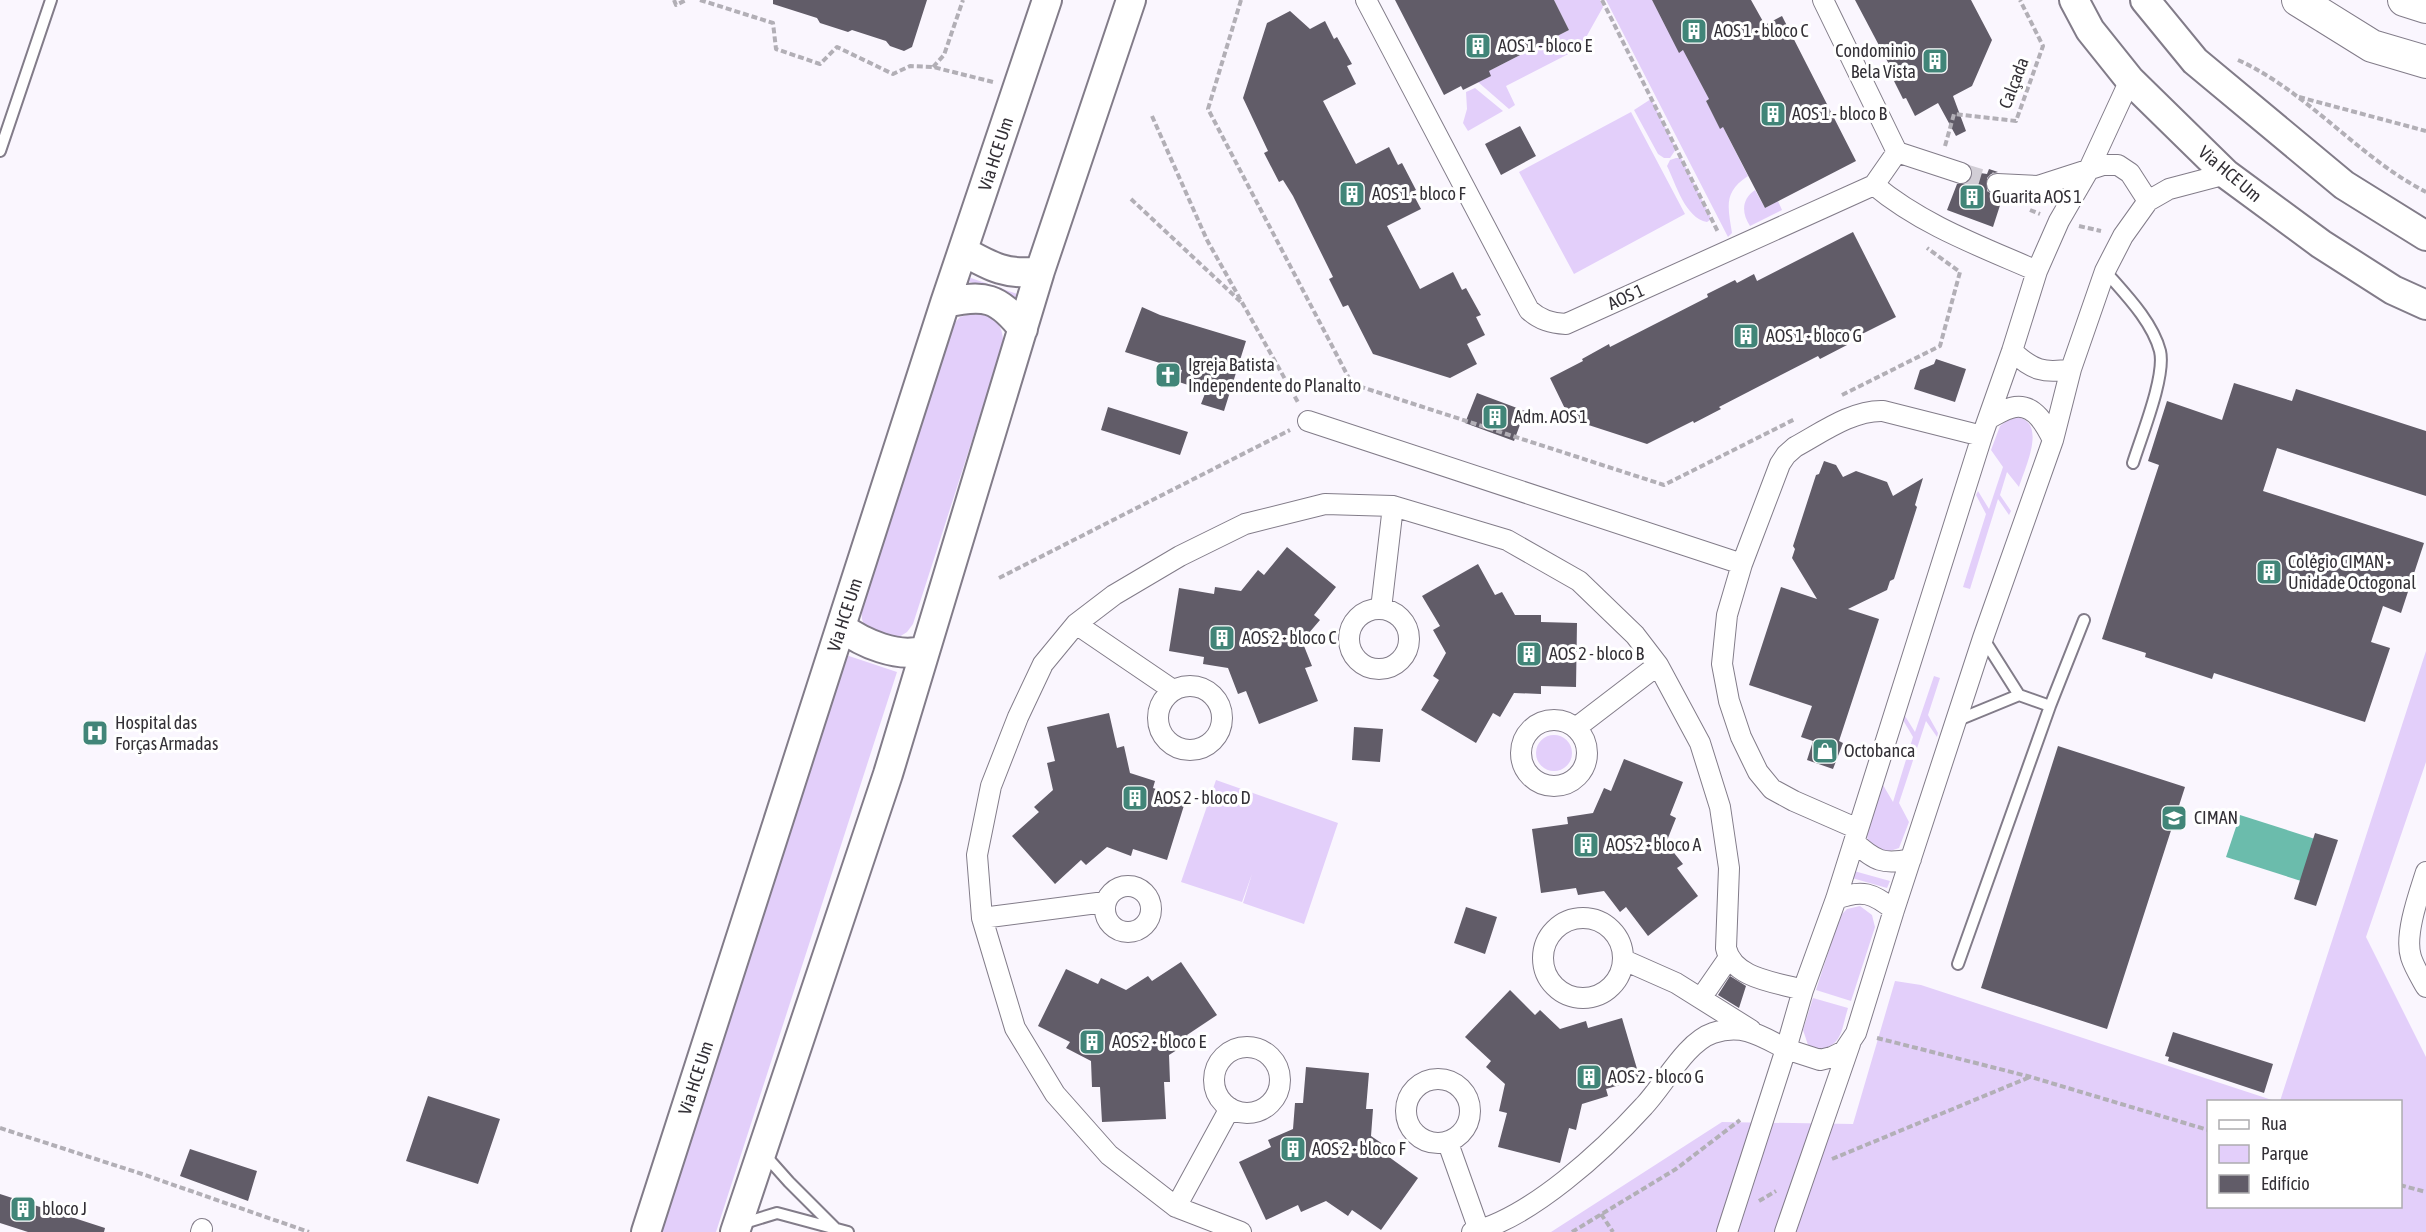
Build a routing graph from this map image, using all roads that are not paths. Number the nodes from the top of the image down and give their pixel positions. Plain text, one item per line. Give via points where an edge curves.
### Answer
1 (51, 0) edge
2 (1047, 0) edge
3 (1131, 0) edge
4 (1366, 0) edge
5 (1823, 0) edge
6 (2074, 0) edge
7 (2145, 0) edge
8 (2298, 0) edge
9 (2404, 0) edge
10 (2426, 7) edge
11 (2426, 62) edge
12 (2130, 80) junction
13 (0, 150) edge
14 (1897, 152) junction
15 (2088, 171) junction
16 (1961, 173) tunnel mouth
17 (2226, 174) junction
18 (1997, 183) tunnel mouth
19 (1874, 185) junction
20 (2148, 201) junction
21 (2426, 236) edge
22 (963, 251) junction
23 (1040, 271) junction
24 (2037, 271) junction
25 (2105, 271) junction
26 (945, 303) junction
27 (2426, 305) edge
28 (1023, 329) junction
29 (2012, 351) junction
30 (2071, 369) junction
31 (1308, 421) road end
32 (1985, 427) junction
33 (2053, 440) junction
34 (2133, 463) dead end
35 (1394, 506) junction
36 (1742, 564) junction
37 (1381, 609) dead end
38 (2084, 620) dead end
39 (1076, 624) junction
40 (841, 627) junction
41 (1983, 638) junction
42 (924, 650) junction
43 (1658, 665) junction
44 (1173, 690) dead end
45 (2019, 695) junction
46 (2050, 706) junction
47 (1958, 720) junction
48 (1577, 727) dead end
49 (1856, 836) junction
50 (1911, 859) junction
51 (2426, 872) edge
52 (1836, 899) junction
53 (1105, 902) dead end
54 (2422, 907) edge
55 (1894, 910) junction
56 (982, 918) junction
57 (1728, 958) junction
58 (1624, 960) junction
59 (1958, 964) dead end
60 (2426, 987) edge
61 (1803, 990) junction
62 (1701, 998) junction
63 (1754, 1031) junction
64 (1853, 1037) junction
65 (1786, 1049) junction
66 (1230, 1108) dead end
67 (1448, 1143) dead end
68 (762, 1151) junction
69 (1176, 1207) junction
70 (835, 1228) junction
71 (736, 1229) edge
72 (1476, 1231) edge
73 (646, 1232) edge
74 (848, 1232) edge
75 (1241, 1232) edge
76 (1727, 1232) edge
77 (1785, 1232) edge

1 - 13 lane
2 - 22 main road, Via HCE Um
3 - 23 main road
4 - 19 street, AOS 1 via 1529,310 1538,318 1566,324
5 - 14 street
6 - 12 main road, Via HCE Um via 2090,30
7 - 21 main road via 2195,61 2344,185
8 - 11 main road via 2372,46
9 - 10 main road
12 - 15 street
12 - 17 main road, Via HCE Um
14 - 16 street
14 - 19 street
15 - 18 street via 2038,186
15 - 20 street via 2118,165 2130,173
15 - 24 street via 2059,221
17 - 20 street via 2169,189
17 - 27 main road, Via HCE Um via 2321,244 2393,290
19 - 24 street via 1931,224
20 - 25 street
22 - 23 main road via 1007,272
22 - 26 main road, Via HCE Um
23 - 28 main road
24 - 29 street
25 - 30 street
25 - 34 lane via 2151,330 2160,351 2162,370
26 - 28 main road via 970,298 990,300 1008,310
26 - 40 main road, Via HCE Um
28 - 42 main road
29 - 30 street via 2037,370 2053,373
29 - 32 street
30 - 33 street
31 - 36 street
32 - 33 street via 2016,406 2043,421
32 - 36 street via 1871,410 1795,447 1780,465
32 - 49 street
33 - 41 street
35 - 37 street
35 - 39 street via 1324,504 1245,524 1179,556 1114,595
35 - 43 street via 1507,540 1579,581 1635,635
36 - 49 street via 1727,615 1722,664 1741,737 1758,772 1772,789
38 - 46 lane
39 - 44 street
39 - 56 street via 1043,664 991,786 977,855
40 - 42 main road via 853,636 899,653
40 - 73 main road, Via HCE Um
41 - 45 lane
41 - 47 street
42 - 68 main road via 888,774
43 - 48 street
43 - 57 street via 1700,743 1720,807 1729,868
45 - 46 lane
45 - 47 lane
46 - 59 lane
47 - 50 street
49 - 50 street via 1868,855 1880,861
49 - 52 street
50 - 55 street
51 - 54 street
52 - 55 street via 1853,892 1869,894
52 - 61 street
53 - 56 street
54 - 60 street via 2409,944 2411,958
55 - 64 street
56 - 69 street via 1015,1028 1055,1094 1109,1155
57 - 61 street via 1743,973
57 - 62 street
58 - 58 street via 1616,934 1594,919 1581,917 1556,927 1548,937 1542,963 1554,987 1578,999 1604,993 1621,973
58 - 62 street
61 - 65 street
62 - 63 street
63 - 65 street
63 - 72 street via 1732,1029 1705,1038 1685,1055 1645,1105 1584,1164 1522,1210
64 - 65 street via 1844,1051 1832,1058 1820,1060
64 - 77 street
65 - 76 street
66 - 69 street
67 - 72 street
68 - 70 lane
68 - 71 main road
69 - 75 street
70 - 71 lane via 777,1214
70 - 74 lane

